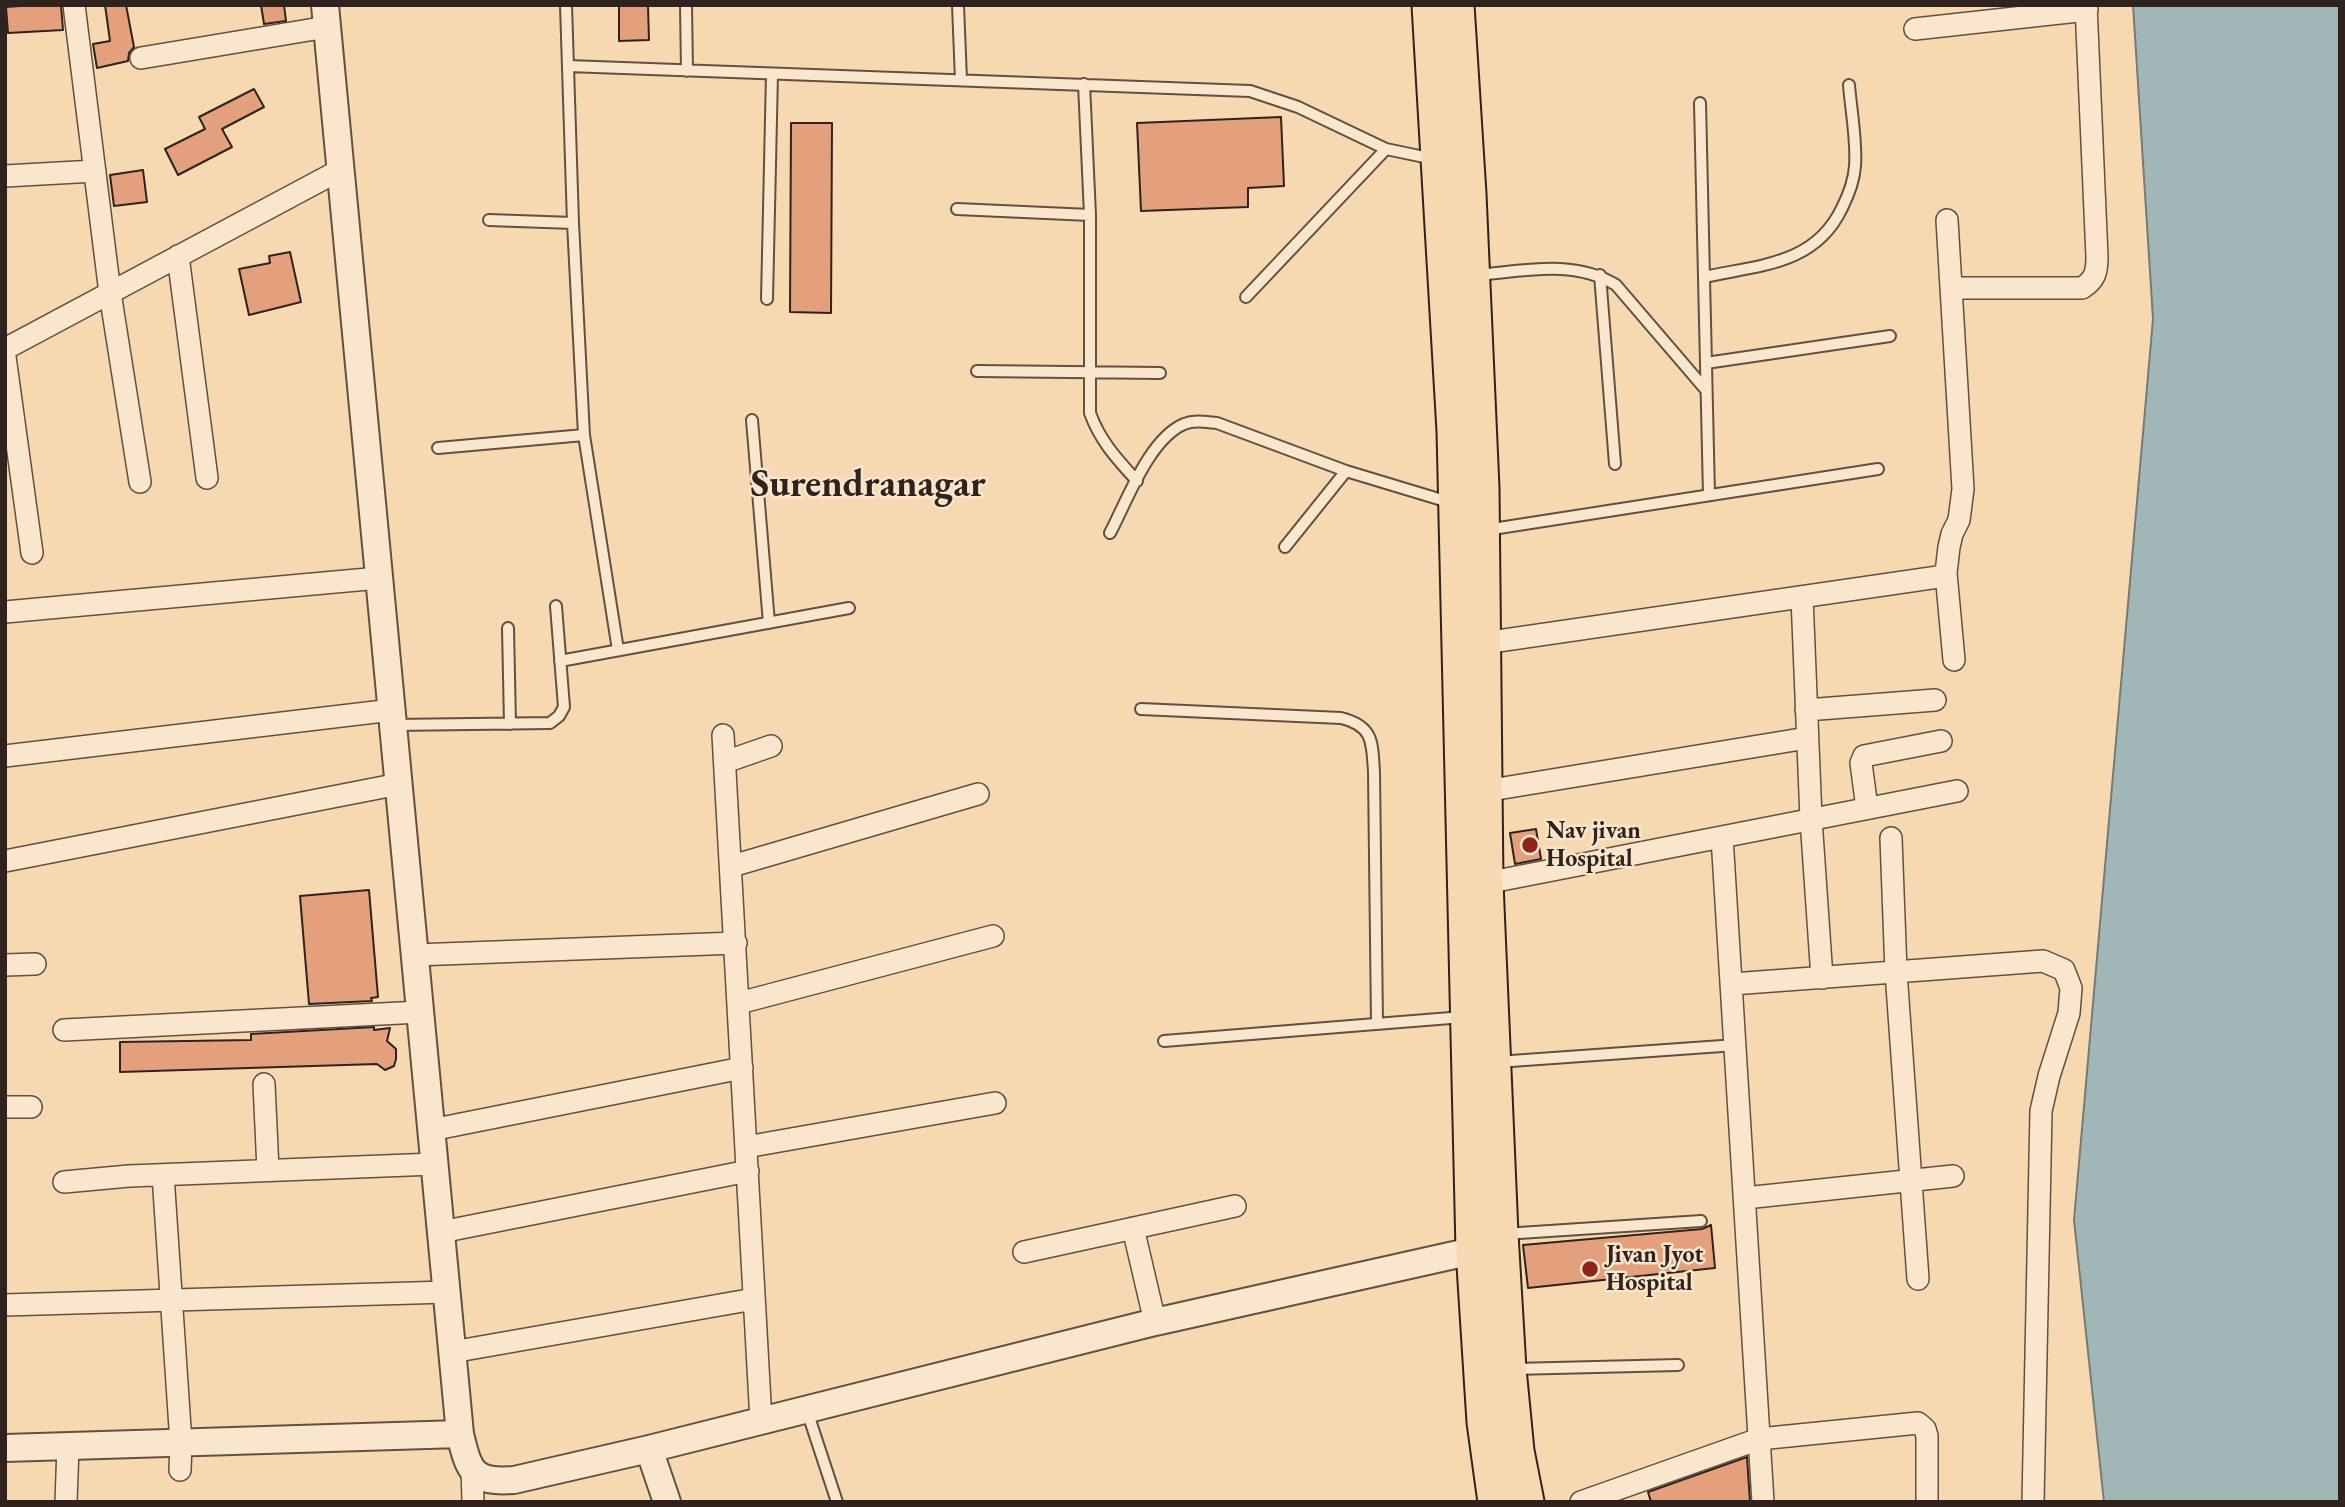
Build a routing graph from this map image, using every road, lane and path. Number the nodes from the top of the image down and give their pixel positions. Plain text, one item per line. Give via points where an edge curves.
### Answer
1 (74, 5) edge
2 (566, 5) edge
3 (686, 5) edge
4 (958, 5) edge
5 (1429, 5) edge
6 (1457, 5) edge
7 (2086, 8) edge
8 (326, 16) edge
9 (1915, 29) dead end
10 (141, 58) dead end
11 (568, 66) junction
12 (687, 71) junction
13 (772, 74) junction
14 (961, 80) junction
15 (1084, 84) junction
16 (1849, 85) dead end
17 (1700, 103) dead end
18 (1387, 149) junction
19 (1437, 160) junction
20 (341, 170) junction
21 (95, 171) junction
22 (5, 176) edge
23 (957, 209) dead end
24 (1090, 215) junction
25 (489, 220) dead end
26 (1947, 220) dead end
27 (573, 223) junction
28 (178, 256) junction
29 (1600, 275) junction
30 (1473, 276) junction
31 (1704, 277) junction
32 (1951, 288) junction
33 (110, 293) junction
34 (1246, 297) dead end
35 (767, 299) dead end
36 (1891, 336) dead end
37 (5, 349) edge
38 (5, 357) edge
39 (1706, 363) junction
40 (977, 371) dead end
41 (1090, 372) junction
42 (1160, 373) dead end
43 (1706, 390) junction
44 (752, 420) dead end
45 (584, 435) junction
46 (438, 448) dead end
47 (1615, 464) dead end
48 (1878, 469) dead end
49 (1346, 471) junction
50 (207, 478) dead end
51 (1137, 481) junction
52 (140, 482) dead end
53 (1709, 495) junction
54 (15, 505) edge
55 (1464, 521) junction
56 (1110, 533) dead end
57 (1285, 547) dead end
58 (32, 553) dead end
59 (1947, 573) junction
60 (379, 578) junction
61 (1802, 597) junction
62 (556, 607) dead end
63 (849, 608) dead end
64 (5, 612) edge
65 (769, 622) junction
66 (508, 628) dead end
67 (1484, 643) junction
68 (618, 650) junction
69 (1954, 660) dead end
70 (560, 661) junction
71 (1935, 701) dead end
72 (1141, 709) dead end
73 (1806, 710) junction
74 (393, 718) junction
75 (510, 724) junction
76 (723, 735) dead end
77 (1807, 738) junction
78 (1941, 741) dead end
79 (771, 746) dead end
80 (5, 757) edge
81 (725, 762) junction
82 (399, 784) junction
83 (1485, 791) junction
84 (1957, 791) dead end
85 (978, 794) dead end
86 (1867, 808) junction
87 (1811, 819) junction
88 (1722, 836) junction
89 (1891, 838) dead end
90 (5, 861) edge
91 (732, 866) junction
92 (1486, 883) junction
93 (993, 936) dead end
94 (736, 943) junction
95 (415, 955) junction
96 (35, 964) dead end
97 (5, 965) edge
98 (1896, 972) junction
99 (1822, 978) junction
100 (1732, 984) junction
101 (739, 1003) junction
102 (420, 1012) junction
103 (1466, 1017) junction
104 (1377, 1024) junction
105 (64, 1030) dead end
106 (1164, 1041) dead end
107 (1735, 1045) junction
108 (1494, 1062) junction
109 (743, 1068) junction
110 (264, 1084) dead end
111 (995, 1103) dead end
112 (5, 1107) edge
113 (31, 1107) dead end
114 (431, 1130) junction
115 (747, 1147) junction
116 (434, 1164) junction
117 (268, 1170) junction
118 (748, 1171) junction
119 (163, 1175) junction
120 (1953, 1176) dead end
121 (1911, 1181) junction
122 (64, 1182) dead end
123 (1745, 1198) junction
124 (1235, 1206) dead end
125 (1701, 1221) dead end
126 (1133, 1228) junction
127 (441, 1232) junction
128 (1492, 1243) junction
129 (1024, 1252) dead end
130 (1918, 1279) dead end
131 (447, 1292) junction
132 (754, 1299) junction
133 (172, 1301) junction
134 (5, 1305) edge
135 (1155, 1322) junction
136 (453, 1352) junction
137 (1678, 1366) dead end
138 (1508, 1369) junction
139 (807, 1409) junction
140 (761, 1421) junction
141 (460, 1434) junction
142 (1759, 1439) junction
143 (181, 1443) junction
144 (68, 1447) junction
145 (5, 1448) edge
146 (649, 1449) junction
147 (472, 1468) junction
148 (180, 1470) dead end
149 (66, 1502) edge
150 (473, 1502) edge
151 (667, 1502) edge
152 (837, 1502) edge
153 (1495, 1502) edge
154 (1527, 1502) edge
155 (1581, 1502) edge
156 (1763, 1502) edge
157 (1927, 1502) edge
158 (2034, 1502) edge

1 - 21 street
2 - 11 lane
3 - 12 lane
4 - 14 lane
5 - 19 highway
6 - 30 highway
7 - 9 street
7 - 32 street via 2097,257 2092,282 2082,288
8 - 10 street
8 - 20 street
11 - 12 lane
11 - 27 lane
12 - 13 lane
13 - 14 lane
13 - 35 lane
14 - 15 lane
15 - 18 lane via 1250,91 1298,107
15 - 24 lane
16 - 31 lane via 1855,166 1839,215 1824,235 1812,248 1787,259
17 - 31 lane
18 - 19 lane
18 - 34 lane
19 - 55 highway
20 - 28 street
20 - 60 street
21 - 22 street
21 - 33 street
23 - 24 lane
24 - 41 lane
25 - 27 lane
26 - 32 street
27 - 45 lane
28 - 33 street
28 - 50 street
29 - 30 lane via 1539,269
29 - 43 lane via 1616,285
29 - 47 lane
30 - 55 highway
31 - 39 lane
32 - 59 street via 1963,489
33 - 37 street
33 - 52 street
36 - 39 lane
38 - 54 street
39 - 43 lane
40 - 41 lane
41 - 42 lane
41 - 51 lane via 1090,414 1097,433
43 - 53 lane
44 - 65 lane
45 - 46 lane
45 - 68 lane
48 - 53 lane
49 - 51 lane via 1217,423 1199,421 1183,424 1166,436
49 - 55 lane
49 - 57 lane
51 - 56 lane
53 - 55 lane
54 - 58 street
55 - 67 highway
55 - 103 highway
59 - 61 street
59 - 69 street
60 - 64 street
60 - 74 street
61 - 67 street
61 - 73 street
62 - 70 lane
63 - 65 lane
65 - 68 lane
66 - 75 lane
67 - 83 highway
68 - 70 lane
70 - 75 lane via 564,706 559,716 550,723
71 - 73 street
72 - 104 lane via 1341,718 1366,730 1374,772
73 - 77 street
74 - 75 lane
74 - 80 street
74 - 82 street
76 - 81 street
77 - 83 street
77 - 87 street
78 - 86 street via 1864,756
79 - 81 street
81 - 91 street
82 - 90 street
82 - 95 street
83 - 92 highway
84 - 86 street
85 - 91 street
86 - 87 street
87 - 88 street
87 - 99 street
88 - 92 street
88 - 100 street
89 - 98 street
91 - 94 street
92 - 108 highway
93 - 101 street
94 - 95 street
94 - 101 street
95 - 102 street
96 - 97 street
98 - 99 street
98 - 121 street
98 - 158 street via 2043,961 2064,970 2071,988 2069,1013 2041,1111
99 - 100 street
100 - 107 street
101 - 109 street
102 - 105 street
102 - 114 street
103 - 104 lane
103 - 128 highway
104 - 106 lane
107 - 108 lane
107 - 123 street
108 - 128 highway
109 - 114 street
109 - 115 street
110 - 117 street
111 - 115 street
112 - 113 street
114 - 116 street
115 - 118 street
116 - 117 street
116 - 127 street
117 - 119 street
118 - 127 street
118 - 132 street
119 - 122 street
119 - 133 street
120 - 121 street
121 - 123 street
121 - 130 street
123 - 142 street
124 - 126 street
125 - 128 lane
126 - 129 street
126 - 135 street
127 - 131 street
128 - 135 street
128 - 138 highway
128 - 153 highway via 1484,1422
131 - 133 street
131 - 136 street
132 - 136 street
132 - 140 street
133 - 134 street
133 - 143 street
135 - 139 street
136 - 141 street
137 - 138 lane
138 - 154 highway
139 - 140 street
139 - 152 lane
140 - 146 street
141 - 143 street
141 - 147 street
142 - 155 street
142 - 156 street
142 - 157 street via 1918,1423 1927,1436
143 - 144 street
143 - 148 street
144 - 145 street
144 - 149 street
146 - 147 street via 514,1480 480,1478
146 - 151 street
147 - 150 street

